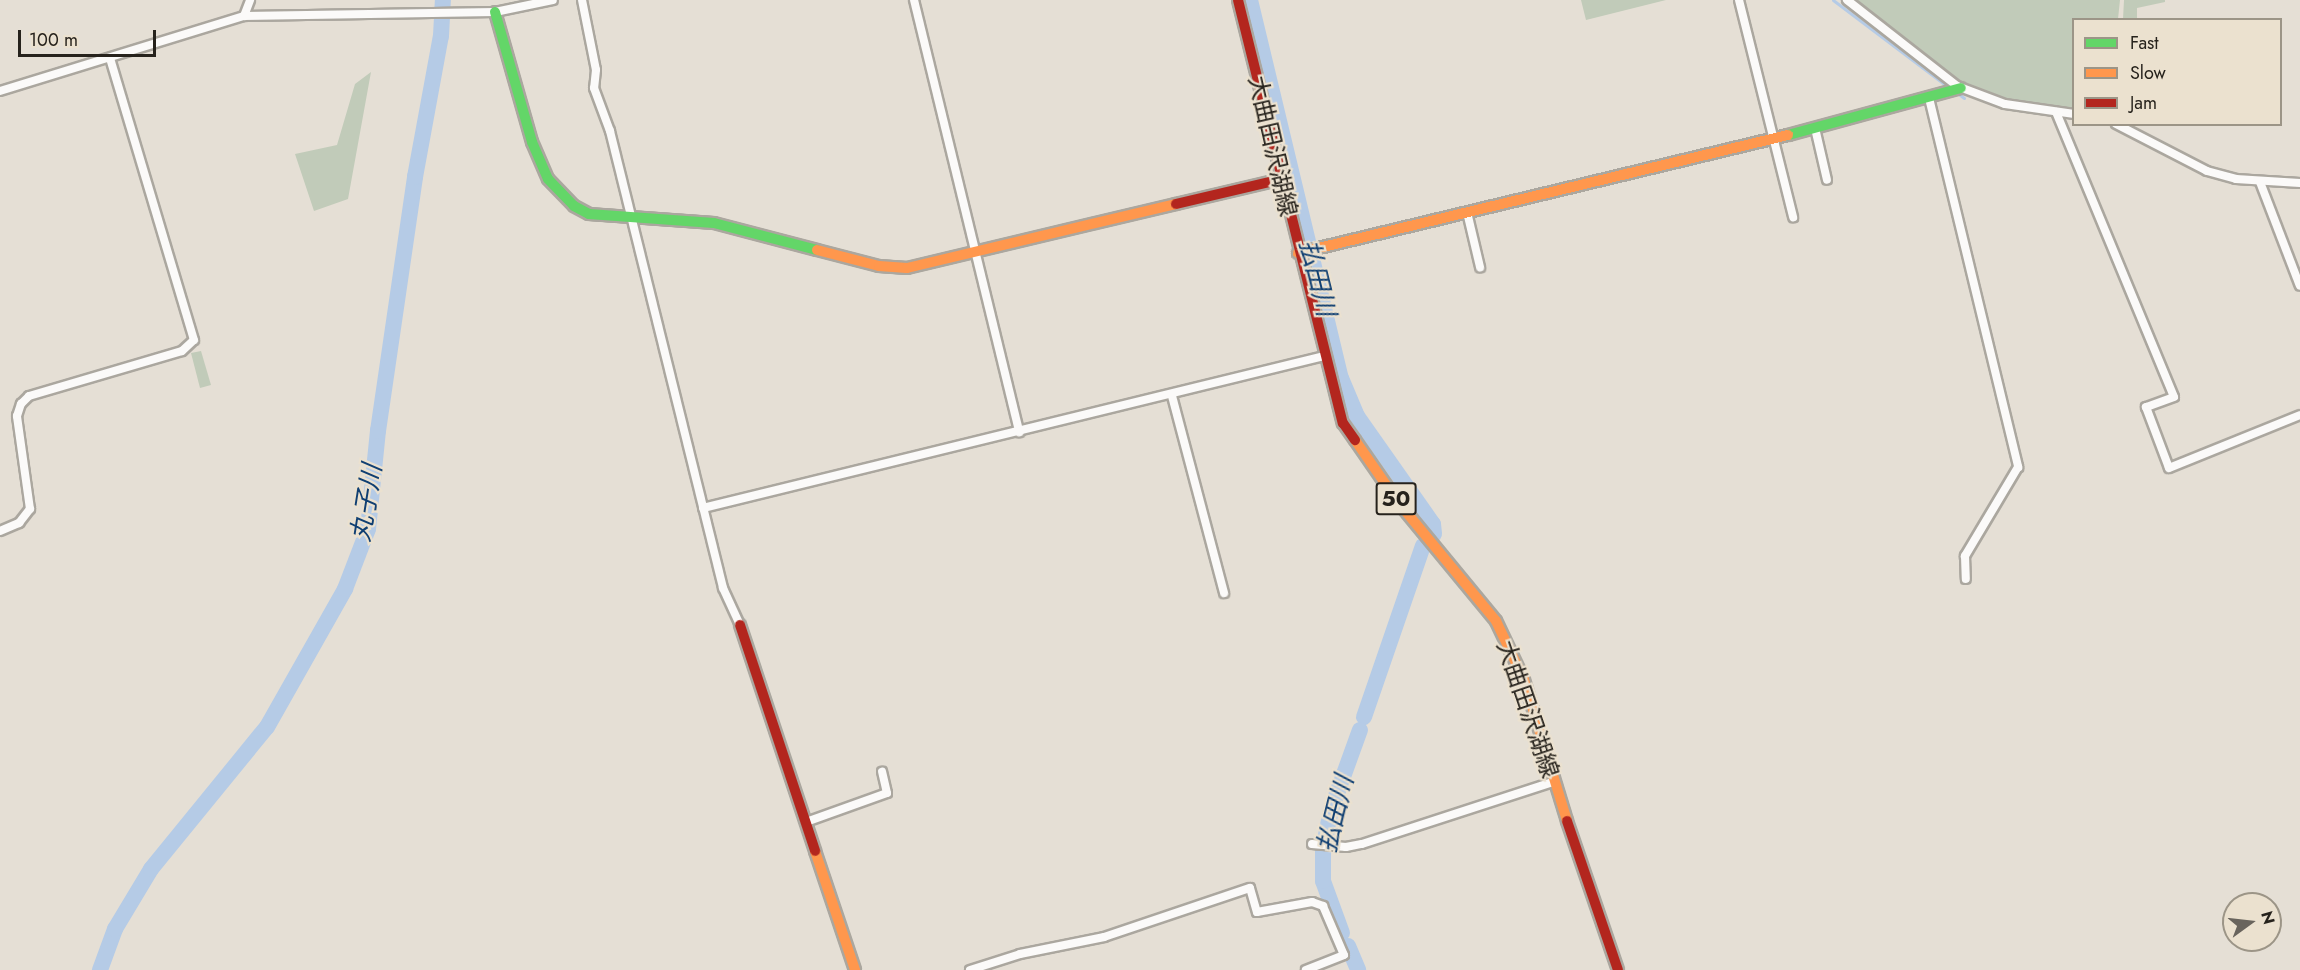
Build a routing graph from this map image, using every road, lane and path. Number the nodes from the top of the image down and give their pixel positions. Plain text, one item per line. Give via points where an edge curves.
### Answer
1 (250, 0) edge
2 (552, 0) edge
3 (582, 0) edge
4 (914, 0) edge
5 (1238, 0) edge
6 (1739, 0) edge
7 (1847, 0) edge
8 (492, 11) junction
9 (244, 16) junction
10 (110, 59) junction
11 (1961, 88) junction
12 (0, 91) edge
13 (1929, 99) junction
14 (2056, 112) junction
15 (2072, 114) edge
16 (2120, 126) edge
17 (1815, 128) junction
18 (1773, 139) junction
19 (1282, 179) junction
20 (1827, 180) dead end
21 (2260, 182) junction
22 (2300, 183) edge
23 (1467, 212) junction
24 (1793, 217) dead end
25 (632, 219) junction
26 (976, 253) junction
27 (1299, 253) junction
28 (1480, 267) dead end
29 (2300, 286) edge
30 (1324, 356) junction
31 (1172, 396) junction
32 (2300, 415) edge
33 (1019, 432) junction
34 (703, 508) junction
35 (0, 531) edge
36 (1966, 579) dead end
37 (1224, 594) dead end
38 (740, 625) joint
39 (882, 772) dead end
40 (1553, 782) junction
41 (806, 822) junction
42 (1312, 843) dead end
43 (855, 970) edge
44 (970, 970) edge
45 (1306, 970) edge
46 (1618, 970) edge

1 - 9 street
2 - 8 street
3 - 25 street via 596,70 594,88 610,131
4 - 26 street
5 - 19 street, 大曲田沢湖線 / 50
6 - 18 street
7 - 11 street
8 - 9 street
8 - 25 street via 532,142 548,179 574,206 589,214
9 - 10 street
10 - 12 street
10 - 35 street via 194,340 182,351 29,396 17,416 30,509 19,523
11 - 13 street
11 - 14 street via 2005,104
13 - 17 street
13 - 36 street via 2018,467 1965,556
14 - 15 street
14 - 32 street via 2174,397 2146,407 2169,468
16 - 21 street via 2207,171
17 - 18 street
17 - 20 street
18 - 23 street
18 - 24 street
19 - 26 street
19 - 27 street, 大曲田沢湖線 / 50
21 - 22 street
21 - 29 street
23 - 27 street
23 - 28 street
25 - 26 street via 714,223 892,268
25 - 34 street
26 - 33 street
27 - 30 street, 大曲田沢湖線 / 50
30 - 31 street
30 - 40 street, 大曲田沢湖線 / 50 via 1343,423 1398,502 1497,621 1524,680
31 - 33 street
31 - 37 street
33 - 34 street
34 - 38 street via 723,588
38 - 41 street
39 - 41 street via 887,793
40 - 42 street via 1362,844 1334,847
40 - 46 street, 大曲田沢湖線 / 50
41 - 43 street
44 - 45 street via 1020,954 1104,937 1250,888 1257,912 1312,902 1323,906 1344,955

